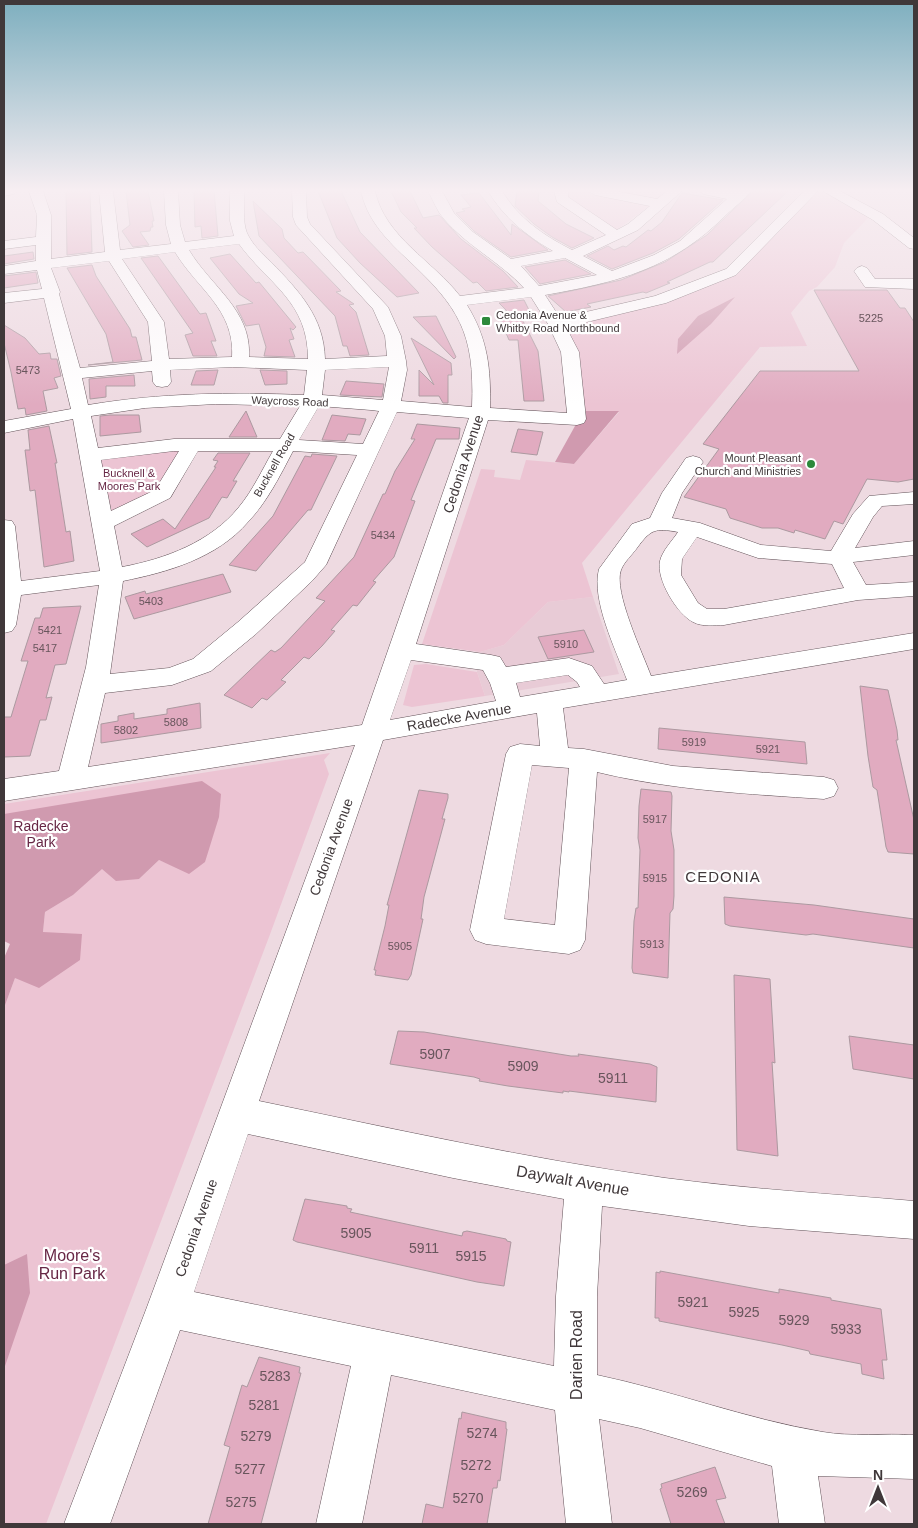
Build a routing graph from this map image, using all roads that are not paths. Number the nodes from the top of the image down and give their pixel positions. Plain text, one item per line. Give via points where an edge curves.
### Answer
1 (64, 262) edge
2 (117, 262) edge
3 (190, 262) edge
4 (263, 262) edge
5 (338, 262) edge
6 (419, 262) edge
7 (518, 262) edge
8 (585, 262) edge
9 (648, 262) edge
10 (741, 262) edge
11 (508, 264) joint
12 (43, 265) junction
13 (4, 270) edge
14 (862, 271) dead end
15 (610, 276) junction
16 (914, 284) edge
17 (535, 291) junction
18 (52, 292) junction
19 (4, 298) edge
20 (458, 301) junction
21 (556, 324) junction
22 (397, 361) junction
23 (240, 362) junction
24 (162, 364) junction
25 (316, 365) junction
26 (72, 374) junction
27 (164, 401) junction
28 (312, 401) junction
29 (391, 406) junction
30 (481, 412) junction
31 (79, 413) junction
32 (4, 427) edge
33 (286, 444) junction
34 (192, 445) junction
35 (370, 450) junction
36 (90, 455) junction
37 (693, 462) dead end
38 (914, 498) edge
39 (659, 522) junction
40 (103, 523) junction
41 (4, 526) edge
42 (692, 528) junction
43 (914, 548) edge
44 (839, 556) junction
45 (112, 575) junction
46 (914, 589) edge
47 (10, 590) junction
48 (858, 593) junction
49 (4, 625) edge
50 (914, 641) edge
51 (402, 650) junction
52 (499, 676) junction
53 (95, 685) junction
54 (642, 686) junction
55 (596, 694) junction
56 (549, 702) junction
57 (511, 708) junction
58 (372, 733) junction
59 (555, 757) junction
60 (584, 759) junction
61 (71, 780) junction
62 (824, 788) dead end
63 (4, 790) edge
64 (236, 1114) junction
65 (584, 1184) junction
66 (914, 1220) edge
67 (168, 1307) junction
68 (375, 1351) junction
69 (576, 1393) junction
70 (792, 1448) junction
71 (914, 1457) edge
72 (87, 1524) edge
73 (339, 1524) edge
74 (589, 1524) edge
75 (802, 1524) edge

1 - 12 street
2 - 24 street via 156,322
3 - 23 street via 234,322 241,342
4 - 25 street, Bucknell Road via 301,305 312,326
5 - 22 street via 380,307 393,336
6 - 20 street, Cedonia Avenue
7 - 11 street
8 - 15 street
9 - 15 street
10 - 21 street via 731,272 654,302
11 - 17 street
12 - 13 street
12 - 18 street
14 - 16 street via 870,284
15 - 17 street
17 - 20 street
17 - 21 street
18 - 19 street
18 - 26 street
20 - 30 street, Cedonia Avenue via 470,320 481,355
21 - 30 street, Waycross Road via 570,352 578,419
22 - 25 street
22 - 29 street
23 - 24 street
23 - 25 street
24 - 26 street
24 - 27 street
25 - 28 street, Bucknell Road
26 - 31 street
27 - 28 street, Waycross Road
27 - 31 street, Waycross Road
28 - 29 street, Waycross Road
28 - 33 street, Bucknell Road
29 - 30 street, Waycross Road
29 - 35 street
30 - 51 street, Cedonia Avenue
31 - 32 street, Waycross Road
31 - 36 street
33 - 34 street
33 - 35 street
33 - 45 street, Bucknell Road via 247,512 227,532 189,555
34 - 36 street
34 - 40 street via 163,494
35 - 53 street via 314,565 247,628 202,665 188,671 172,676
36 - 40 street
37 - 39 street via 672,493
38 - 44 street via 876,500
39 - 42 street
39 - 54 street via 640,529 610,568 608,578 615,615
40 - 45 street
41 - 47 street
42 - 44 street via 758,551 826,558
42 - 48 street via 671,559 670,575 689,608 702,617 724,617
43 - 44 street
44 - 48 street
45 - 47 street, Bucknell Road
45 - 53 street
46 - 48 street
47 - 49 street
50 - 54 street, Radecke Avenue
51 - 52 street via 491,663
51 - 58 street, Cedonia Avenue
52 - 55 street via 569,666 586,672
52 - 57 street
53 - 61 street
54 - 55 street, Radecke Avenue
55 - 56 street, Radecke Avenue
56 - 57 street, Radecke Avenue
56 - 59 street
57 - 58 street, Radecke Avenue
58 - 61 street, Radecke Avenue
58 - 64 street, Cedonia Avenue
59 - 60 street
59 - 60 street via 520,754 486,930 569,940
60 - 62 street via 624,770
61 - 63 street, Radecke Avenue
64 - 65 street, Daywalt Avenue
64 - 67 street, Cedonia Avenue
65 - 66 street, Daywalt Avenue via 833,1216
65 - 69 street, Darien Road via 574,1363
67 - 68 street
67 - 72 street, Cedonia Avenue
68 - 69 street
68 - 73 street
69 - 70 street via 640,1406
69 - 74 street, Darien Road via 578,1450
70 - 71 street via 825,1455
70 - 75 street

